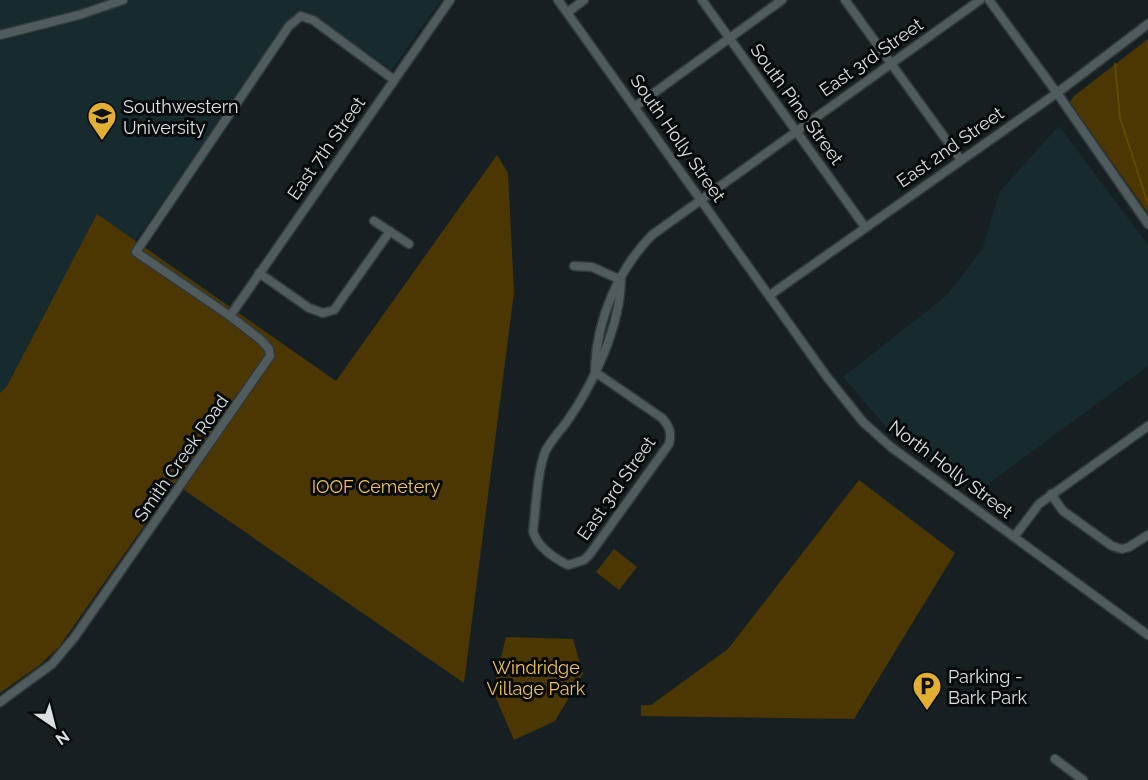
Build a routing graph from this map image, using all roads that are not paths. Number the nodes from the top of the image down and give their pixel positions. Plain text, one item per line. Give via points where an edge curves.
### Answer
1 (123, 0) edge
2 (450, 0) edge
3 (558, 0) edge
4 (584, 0) edge
5 (702, 0) edge
6 (782, 0) edge
7 (845, 0) edge
8 (980, 0) edge
9 (989, 0) edge
10 (568, 12) junction
11 (1148, 24) edge
12 (0, 35) edge
13 (729, 38) junction
14 (891, 64) junction
15 (393, 80) junction
16 (1057, 93) junction
17 (636, 106) junction
18 (795, 131) junction
19 (962, 160) junction
20 (701, 198) junction
21 (374, 221) dead end
22 (1148, 224) edge
23 (865, 227) junction
24 (390, 231) junction
25 (409, 243) dead end
26 (574, 266) dead end
27 (259, 273) junction
28 (621, 280) junction
29 (770, 295) junction
30 (230, 316) junction
31 (595, 372) junction
32 (1148, 426) edge
33 (1051, 494) junction
34 (1148, 535) edge
35 (1014, 537) junction
36 (1148, 634) edge
37 (0, 702) edge
38 (1055, 759) dead end
39 (1083, 780) edge

1 - 12 street
2 - 15 street, East 7th Street
3 - 10 street, South Holly Street
4 - 10 street
5 - 13 street, South Pine Street
6 - 13 street
7 - 14 street
8 - 14 street, East 3rd Street
9 - 16 street
10 - 17 street, South Holly Street
11 - 16 street, East 2nd Street
13 - 17 street
13 - 18 street, South Pine Street
14 - 18 street, East 3rd Street
14 - 19 street
15 - 27 street, East 7th Street
15 - 30 street, Smith Creek Road via 313,20 301,16 289,26 136,252
16 - 19 street, East 2nd Street
16 - 22 street
17 - 20 street, South Holly Street
18 - 20 street, East 3rd Street
18 - 23 street, South Pine Street
19 - 23 street, East 2nd Street
20 - 28 street, East 3rd Street via 652,235 629,263
20 - 29 street, South Holly Street
21 - 24 street
23 - 29 street, East 2nd Street
24 - 25 street
24 - 27 street via 334,310 323,313 309,308
26 - 28 street via 592,267
27 - 30 street, East 7th Street
28 - 31 street, East 3rd Street via 611,294 596,351
29 - 35 street, North Holly Street via 863,422
30 - 37 street, Smith Creek Road via 266,345 270,356 267,363 74,638 52,664
31 - 31 street, East 3rd Street via 662,418 671,435 669,444 590,554 568,565 535,539 541,472 546,450
32 - 33 street
33 - 34 street via 1063,511 1112,546 1129,547
33 - 35 street
35 - 36 street, North Holly Street
38 - 39 street

